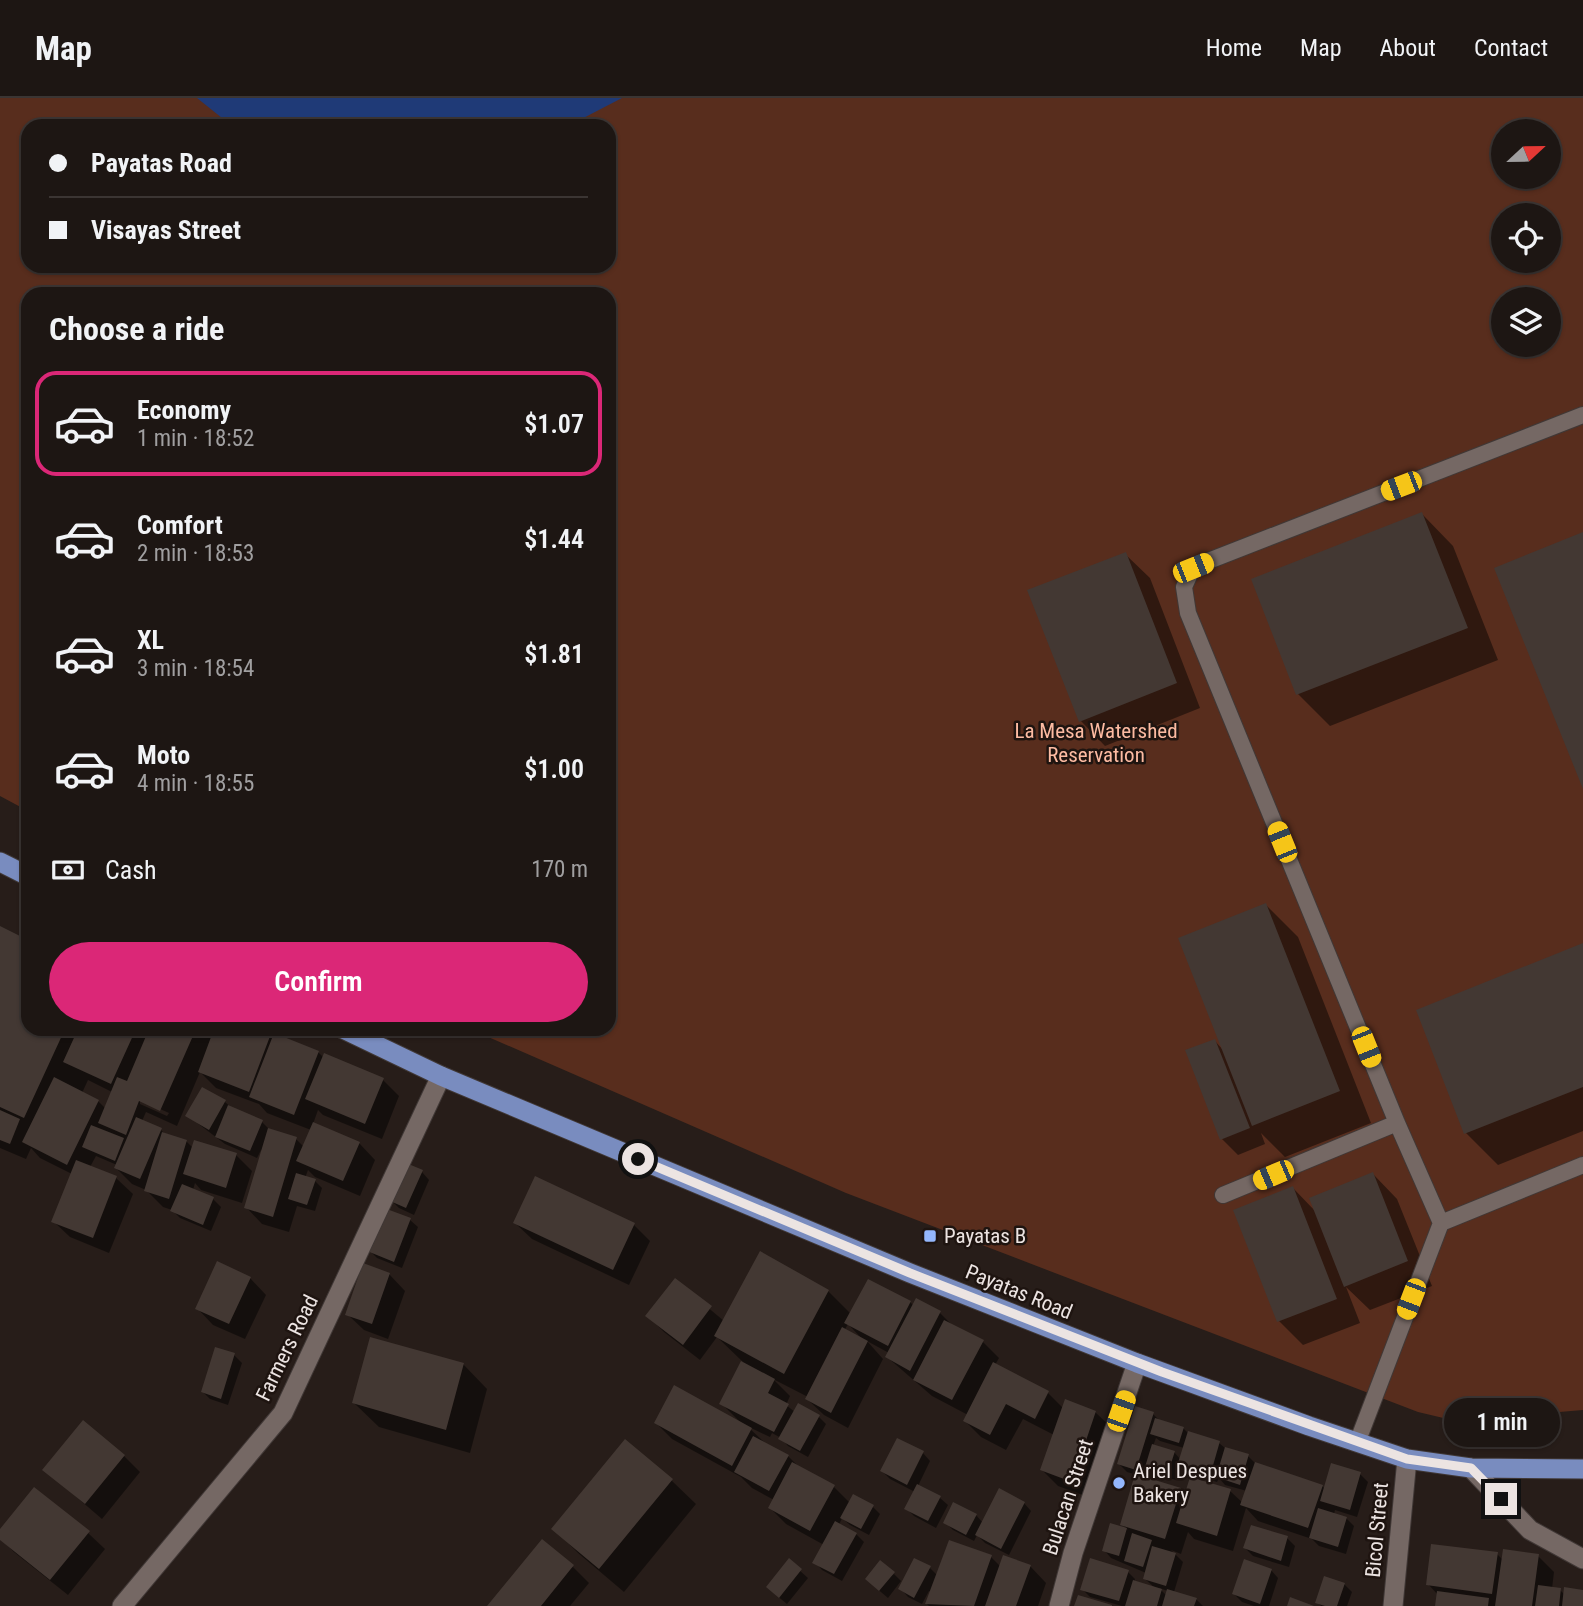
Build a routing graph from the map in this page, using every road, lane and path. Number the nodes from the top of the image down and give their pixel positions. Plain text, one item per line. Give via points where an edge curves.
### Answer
1 (1583, 415) edge
2 (0, 862) edge
3 (21, 872) edge
4 (358, 1036) edge
5 (441, 1076) junction
6 (1397, 1123) junction
7 (1583, 1165) edge
8 (1223, 1195) dead end
9 (1441, 1223) junction
10 (1137, 1363) junction
11 (1357, 1443) junction
12 (1407, 1459) junction
13 (1471, 1468) junction
14 (1583, 1469) edge
15 (1583, 1559) edge
16 (122, 1606) edge
17 (1059, 1606) edge
18 (1393, 1606) edge

1 - 6 lane via 1193,568 1184,587 1188,613
2 - 3 main road
4 - 5 main road, Payatas Road
5 - 10 main road, Payatas Road
5 - 16 street, Farmers Road via 283,1413
6 - 8 lane
6 - 9 lane
7 - 9 lane
9 - 11 lane
10 - 11 main road, Payatas Road
10 - 17 street, Bulacan Street
11 - 12 main road, Payatas Road
12 - 13 main road, Payatas Road
12 - 18 street, Bicol Street
13 - 14 main road, Payatas Road
13 - 15 street via 1530,1530

